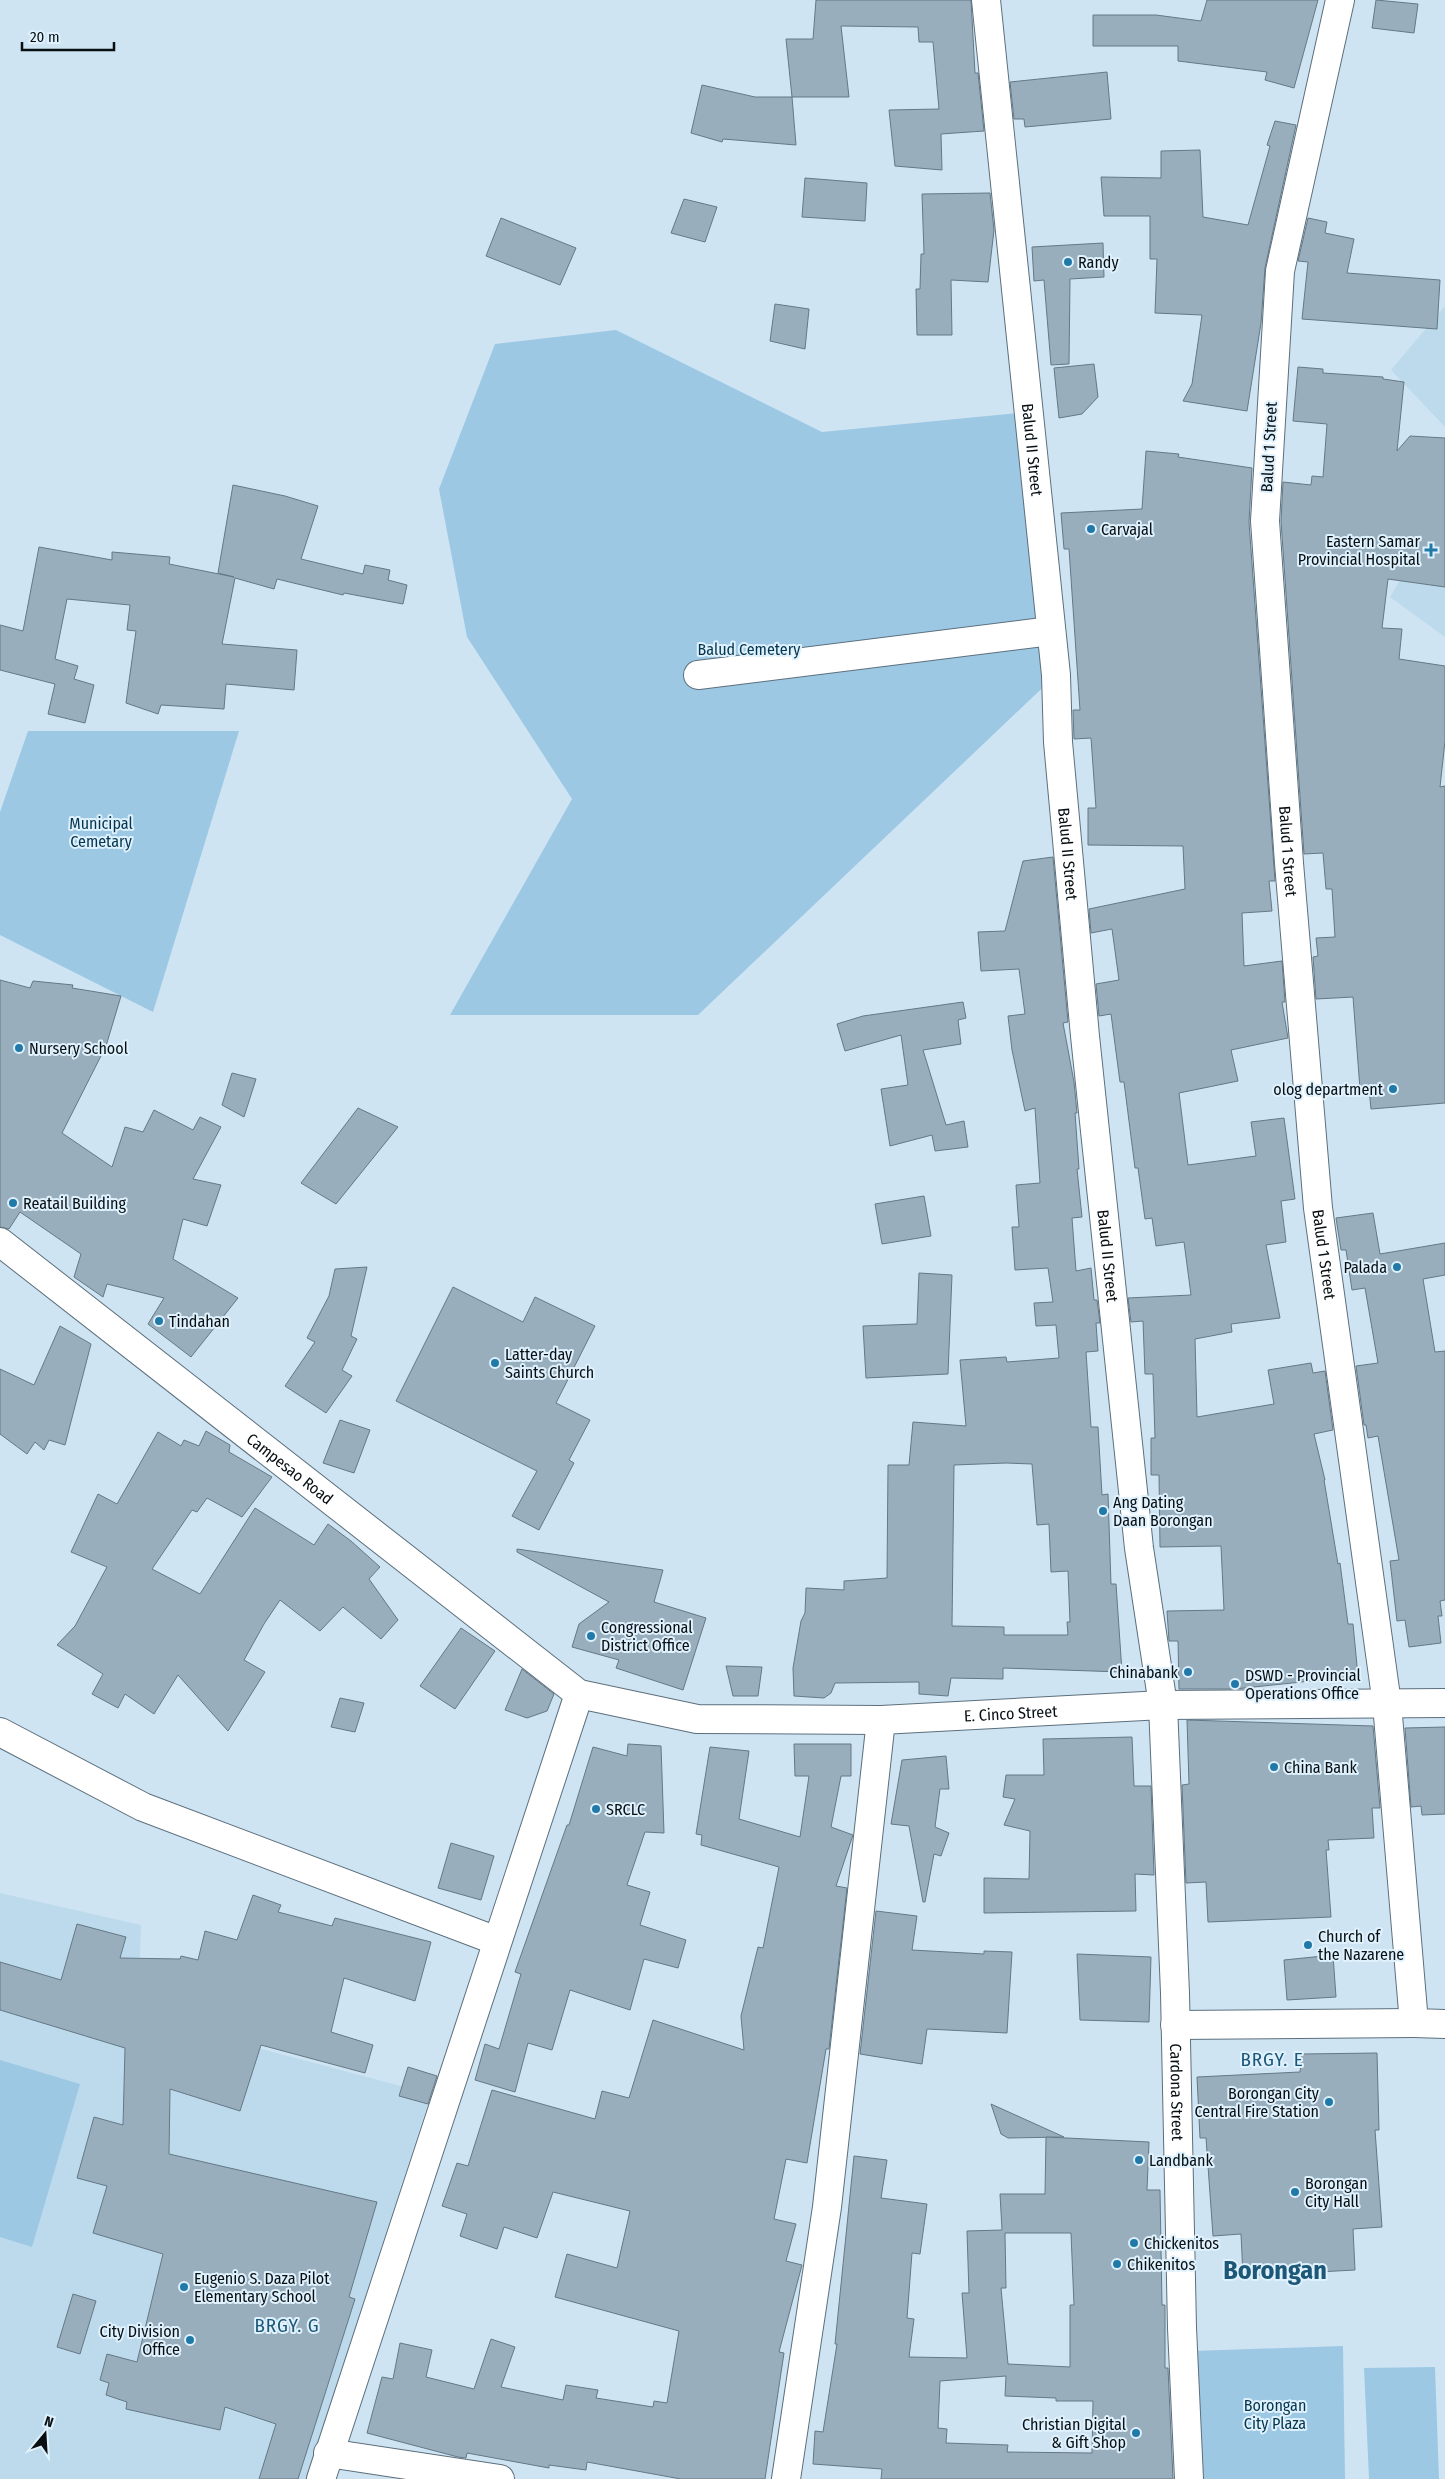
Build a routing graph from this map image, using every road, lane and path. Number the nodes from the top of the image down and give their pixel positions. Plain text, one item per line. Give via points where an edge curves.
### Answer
1 (986, 0) edge
2 (1340, 0) edge
3 (1052, 631) junction
4 (698, 675) dead end
5 (0, 1242) edge
6 (579, 1694) junction
7 (1445, 1703) edge
8 (1388, 1704) junction
9 (1163, 1705) junction
10 (882, 1720) junction
11 (0, 1732) edge
12 (497, 1942) junction
13 (1414, 2023) junction
14 (1445, 2024) edge
15 (1175, 2025) junction
16 (328, 2453) junction
17 (321, 2479) edge
18 (500, 2479) edge
19 (786, 2479) edge
20 (1189, 2479) edge

1 - 3 street, Balud II Street
2 - 8 street, Balud 1 Street via 1280,271 1265,521 1318,1208
3 - 4 street
3 - 9 street, Balud II Street via 1058,742 1085,1036 1139,1548
5 - 6 street, Campesao Road
6 - 10 street, E. Cinco Street via 698,1719
6 - 12 street
7 - 8 street, E. Cinco Street
8 - 9 street, E. Cinco Street
8 - 13 street, Balud 1 Street
9 - 10 street, E. Cinco Street
9 - 15 street, Cardona Street
10 - 19 street via 827,2207
11 - 12 street via 143,1806
12 - 16 street
13 - 14 street
13 - 15 street
15 - 20 street, Cardona Street
16 - 17 street
16 - 18 street

